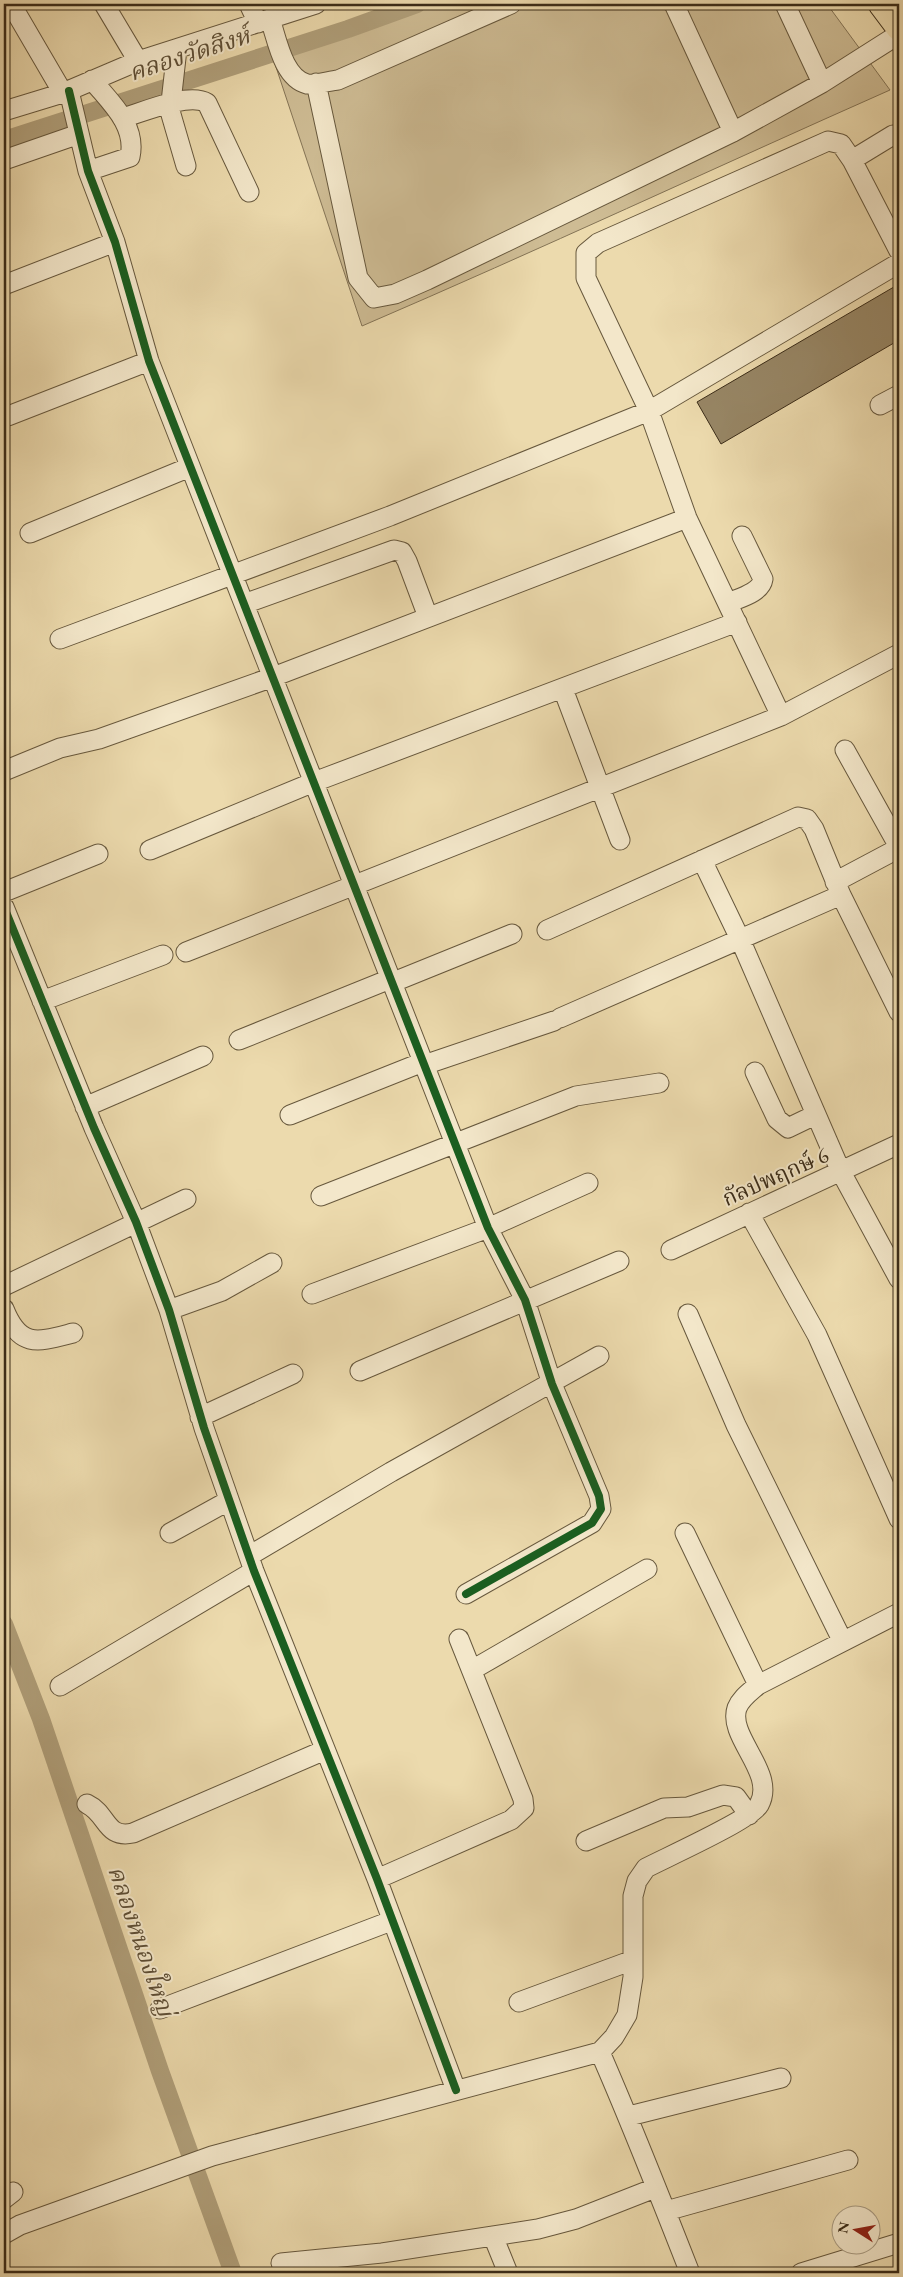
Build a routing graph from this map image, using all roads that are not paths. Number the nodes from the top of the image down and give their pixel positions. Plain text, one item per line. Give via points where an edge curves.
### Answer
1 (11, 4) edge
2 (104, 4) edge
3 (248, 4) edge
4 (316, 4) edge
5 (511, 4) edge
6 (674, 4) edge
7 (785, 4) edge
8 (881, 4) edge
9 (290, 8) edge
10 (264, 21) junction
11 (899, 28) edge
12 (899, 34) edge
13 (177, 49) junction
14 (138, 61) junction
15 (316, 83) junction
16 (95, 84) junction
17 (822, 84) junction
18 (170, 104) junction
19 (4, 110) edge
20 (72, 110) junction
21 (121, 114) junction
22 (733, 132) junction
23 (893, 135) dead end
24 (4, 160) edge
25 (852, 160) junction
26 (186, 166) dead end
27 (88, 171) junction
28 (250, 192) dead end
29 (115, 242) junction
30 (899, 251) edge
31 (899, 263) edge
32 (4, 285) edge
33 (148, 361) junction
34 (899, 395) edge
35 (880, 405) dead end
36 (649, 411) junction
37 (8, 416) dead end
38 (190, 467) junction
39 (684, 510) junction
40 (30, 533) dead end
41 (742, 536) dead end
42 (232, 574) junction
43 (728, 603) junction
44 (244, 604) junction
45 (428, 617) junction
46 (737, 622) junction
47 (60, 639) dead end
48 (899, 654) edge
49 (273, 676) junction
50 (563, 690) junction
51 (781, 716) junction
52 (845, 750) dead end
53 (4, 770) edge
54 (314, 782) junction
55 (599, 789) junction
56 (620, 840) dead end
57 (899, 848) edge
58 (150, 850) dead end
59 (98, 854) dead end
60 (702, 860) junction
61 (354, 887) junction
62 (838, 889) junction
63 (4, 892) edge
64 (4, 907) edge
65 (547, 930) dead end
66 (512, 934) dead end
67 (740, 939) junction
68 (10, 941) edge
69 (186, 952) dead end
70 (163, 955) dead end
71 (391, 981) junction
72 (42, 1002) junction
73 (899, 1012) edge
74 (239, 1040) dead end
75 (203, 1056) dead end
76 (423, 1064) junction
77 (755, 1072) dead end
78 (659, 1083) dead end
79 (85, 1107) junction
80 (290, 1115) dead end
81 (815, 1115) junction
82 (455, 1144) junction
83 (899, 1144) edge
84 (841, 1172) junction
85 (588, 1183) dead end
86 (321, 1196) dead end
87 (186, 1199) dead end
88 (749, 1213) junction
89 (136, 1222) junction
90 (488, 1228) junction
91 (671, 1250) dead end
92 (619, 1261) dead end
93 (272, 1263) dead end
94 (899, 1279) edge
95 (4, 1286) edge
96 (312, 1294) dead end
97 (525, 1300) junction
98 (4, 1309) edge
99 (169, 1310) junction
100 (688, 1314) dead end
101 (73, 1333) dead end
102 (599, 1356) dead end
103 (360, 1371) dead end
104 (292, 1374) dead end
105 (552, 1384) junction
106 (200, 1418) junction
107 (228, 1501) junction
108 (899, 1519) edge
109 (170, 1533) dead end
110 (685, 1533) dead end
111 (252, 1563) junction
112 (647, 1569) dead end
113 (466, 1594) dead end
114 (899, 1612) edge
115 (459, 1639) dead end
116 (842, 1640) junction
117 (472, 1670) junction
118 (758, 1685) junction
119 (60, 1686) dead end
120 (325, 1750) junction
121 (87, 1804) dead end
122 (749, 1815) junction
123 (586, 1842) dead end
124 (377, 1880) junction
125 (391, 1921) junction
126 (634, 1960) junction
127 (519, 2002) dead end
128 (160, 2010) dead end
129 (600, 2052) junction
130 (781, 2078) dead end
131 (456, 2090) junction
132 (628, 2116) junction
133 (848, 2160) dead end
134 (655, 2188) junction
135 (666, 2211) junction
136 (4, 2234) edge
137 (493, 2236) junction
138 (899, 2243) edge
139 (281, 2263) dead end
140 (508, 2273) edge
141 (690, 2273) edge
142 (804, 2273) edge

1 - 20 street
2 - 14 street
3 - 10 street
4 - 9 street
5 - 15 street via 338,80
6 - 22 street
7 - 17 street
8 - 11 main road
9 - 10 street
10 - 13 street
10 - 15 street via 294,77 308,84
12 - 17 street
13 - 14 street
13 - 18 street
14 - 16 street
15 - 22 street via 358,278 374,298 395,294 427,280
16 - 20 street
16 - 21 street
17 - 22 street
18 - 21 street
18 - 26 street
18 - 28 street via 196,99 207,103
19 - 20 street
20 - 24 street
20 - 27 street
21 - 27 street via 128,128 130,157
23 - 25 street
25 - 30 street
25 - 36 street via 841,144 828,142 598,244 586,253 586,278
27 - 29 street
29 - 32 street
29 - 33 street
31 - 36 street
33 - 37 street
33 - 38 street
34 - 35 street
36 - 39 street
36 - 42 street via 390,516
38 - 40 street
38 - 42 street
39 - 43 street
39 - 45 street
41 - 43 street via 762,585
42 - 44 street
42 - 47 street
43 - 46 street
44 - 45 street via 394,550 402,552 407,561
44 - 49 street
45 - 49 street
46 - 50 street
46 - 51 street
48 - 51 street
49 - 53 street
49 - 54 street
50 - 54 street
50 - 55 street
51 - 55 street
52 - 57 street
54 - 58 street
54 - 61 street
55 - 56 street
55 - 61 street
57 - 62 street
59 - 63 street
60 - 62 street via 798,817 807,819 814,829
60 - 65 street
60 - 67 street
61 - 69 street
61 - 71 street
62 - 67 street
62 - 73 street
64 - 68 street
66 - 71 street
67 - 76 street via 557,1019
67 - 81 street
68 - 72 street
70 - 72 street
71 - 74 street
71 - 76 street
72 - 79 street
75 - 79 street
76 - 80 street
76 - 82 street
77 - 81 street via 777,1120 783,1126 788,1128
78 - 82 street via 576,1096
79 - 89 street
81 - 84 street
82 - 86 street
82 - 90 street
83 - 84 street, กัลปพฤกษ์ 6
84 - 88 street, กัลปพฤกษ์ 6
84 - 94 street
85 - 90 street
87 - 89 street
88 - 91 street, กัลปพฤกษ์ 6
88 - 108 street via 818,1335
89 - 95 street
89 - 99 street
90 - 96 street
90 - 97 street
92 - 97 street
93 - 99 street via 222,1291
97 - 103 street
97 - 105 street
98 - 101 street via 15,1331 24,1338 39,1342
99 - 106 street
100 - 116 street via 736,1425
102 - 105 street
104 - 106 street
105 - 111 street via 391,1472
105 - 113 street via 599,1496 601,1509 592,1523
106 - 107 street
107 - 109 street
107 - 111 street
110 - 118 street
111 - 119 street
111 - 120 street
112 - 117 street
114 - 116 street
115 - 117 street
116 - 118 street
117 - 124 street via 524,1808 511,1820
118 - 122 street via 737,1708 736,1723 758,1769 762,1788 760,1804
120 - 121 street via 133,1833 115,1833 99,1812
120 - 124 street
122 - 123 street via 736,1797 723,1795 688,1807 664,1808
122 - 126 street via 646,1868 637,1881 634,1896
124 - 125 street
125 - 128 street
125 - 131 street
126 - 127 street
126 - 129 street via 627,2015 614,2038
129 - 131 street
129 - 132 street
130 - 132 street
131 - 136 street via 212,2156 20,2225
132 - 134 street
133 - 135 street
134 - 135 street
134 - 137 street via 576,2220
135 - 141 street
137 - 139 street via 382,2253
137 - 140 street
138 - 142 street

